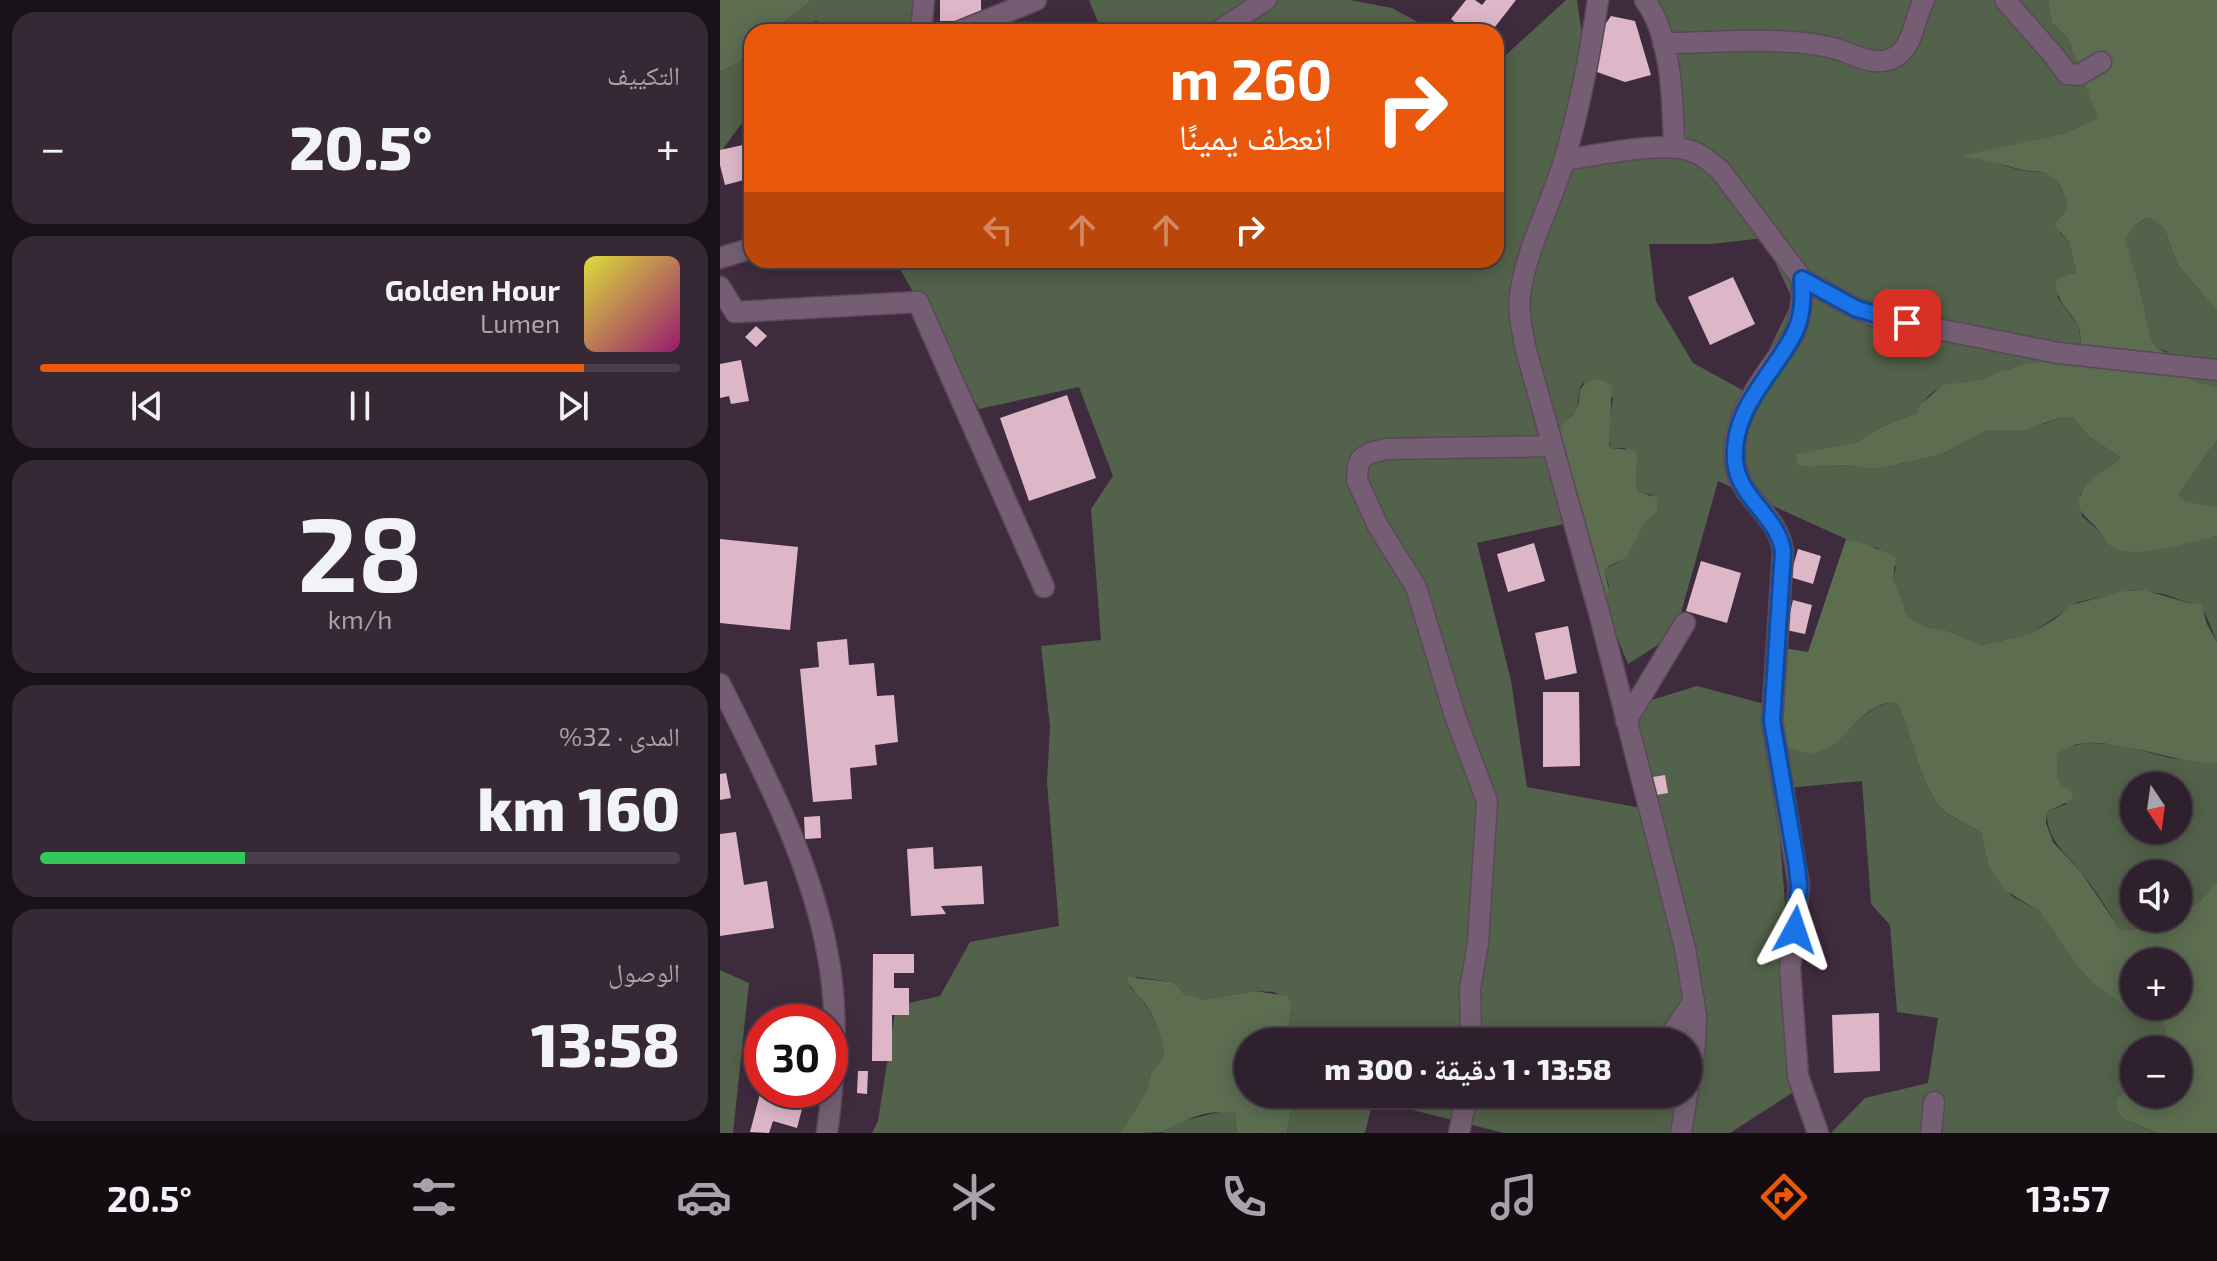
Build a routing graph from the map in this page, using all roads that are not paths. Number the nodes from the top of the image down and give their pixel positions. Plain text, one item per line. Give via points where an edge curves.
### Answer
1 (924, 0) edge
2 (1036, 0) edge
3 (1266, 0) edge
4 (1598, 0) edge
5 (1645, 0) edge
6 (1924, 0) edge
7 (2005, 0) edge
8 (922, 24) edge
9 (978, 24) edge
10 (1229, 24) edge
11 (1663, 43) junction
12 (2101, 62) dead end
13 (1674, 147) junction
14 (1564, 160) junction
15 (744, 250) edge
16 (720, 258) edge
17 (1802, 279) junction
18 (720, 287) edge
19 (2217, 370) edge
20 (1553, 446) junction
21 (1044, 587) dead end
22 (1685, 623) dead end
23 (720, 684) edge
24 (1626, 721) junction
25 (1694, 1001) junction
26 (1471, 1028) edge
27 (1676, 1028) edge
28 (1934, 1102) dead end
29 (1464, 1108) edge
30 (827, 1133) edge
31 (1459, 1133) edge
32 (1681, 1133) edge
33 (1818, 1133) edge
34 (1931, 1133) edge

1 - 8 street
2 - 9 street
3 - 10 street
4 - 14 street
5 - 11 street
6 - 11 street via 1902,53 1888,60 1793,43
7 - 12 street via 2067,74 2079,75
11 - 13 street
13 - 14 street
13 - 17 street via 1698,154 1720,170
14 - 20 street via 1526,270 1519,309
15 - 16 street
17 - 19 street via 1877,317 2058,353
17 - 33 street via 1798,324 1747,404 1735,460 1744,487 1779,534 1783,551 1772,721 1799,886 1790,969 1798,1076
18 - 21 street via 735,312 918,302
20 - 24 street
20 - 26 street via 1386,449 1361,459 1356,473 1365,501 1416,587 1487,801
22 - 24 street
23 - 30 street via 771,786 805,871 828,956 834,1038
24 - 25 street
25 - 27 street
25 - 32 street via 1695,1045
28 - 34 street
29 - 31 street

